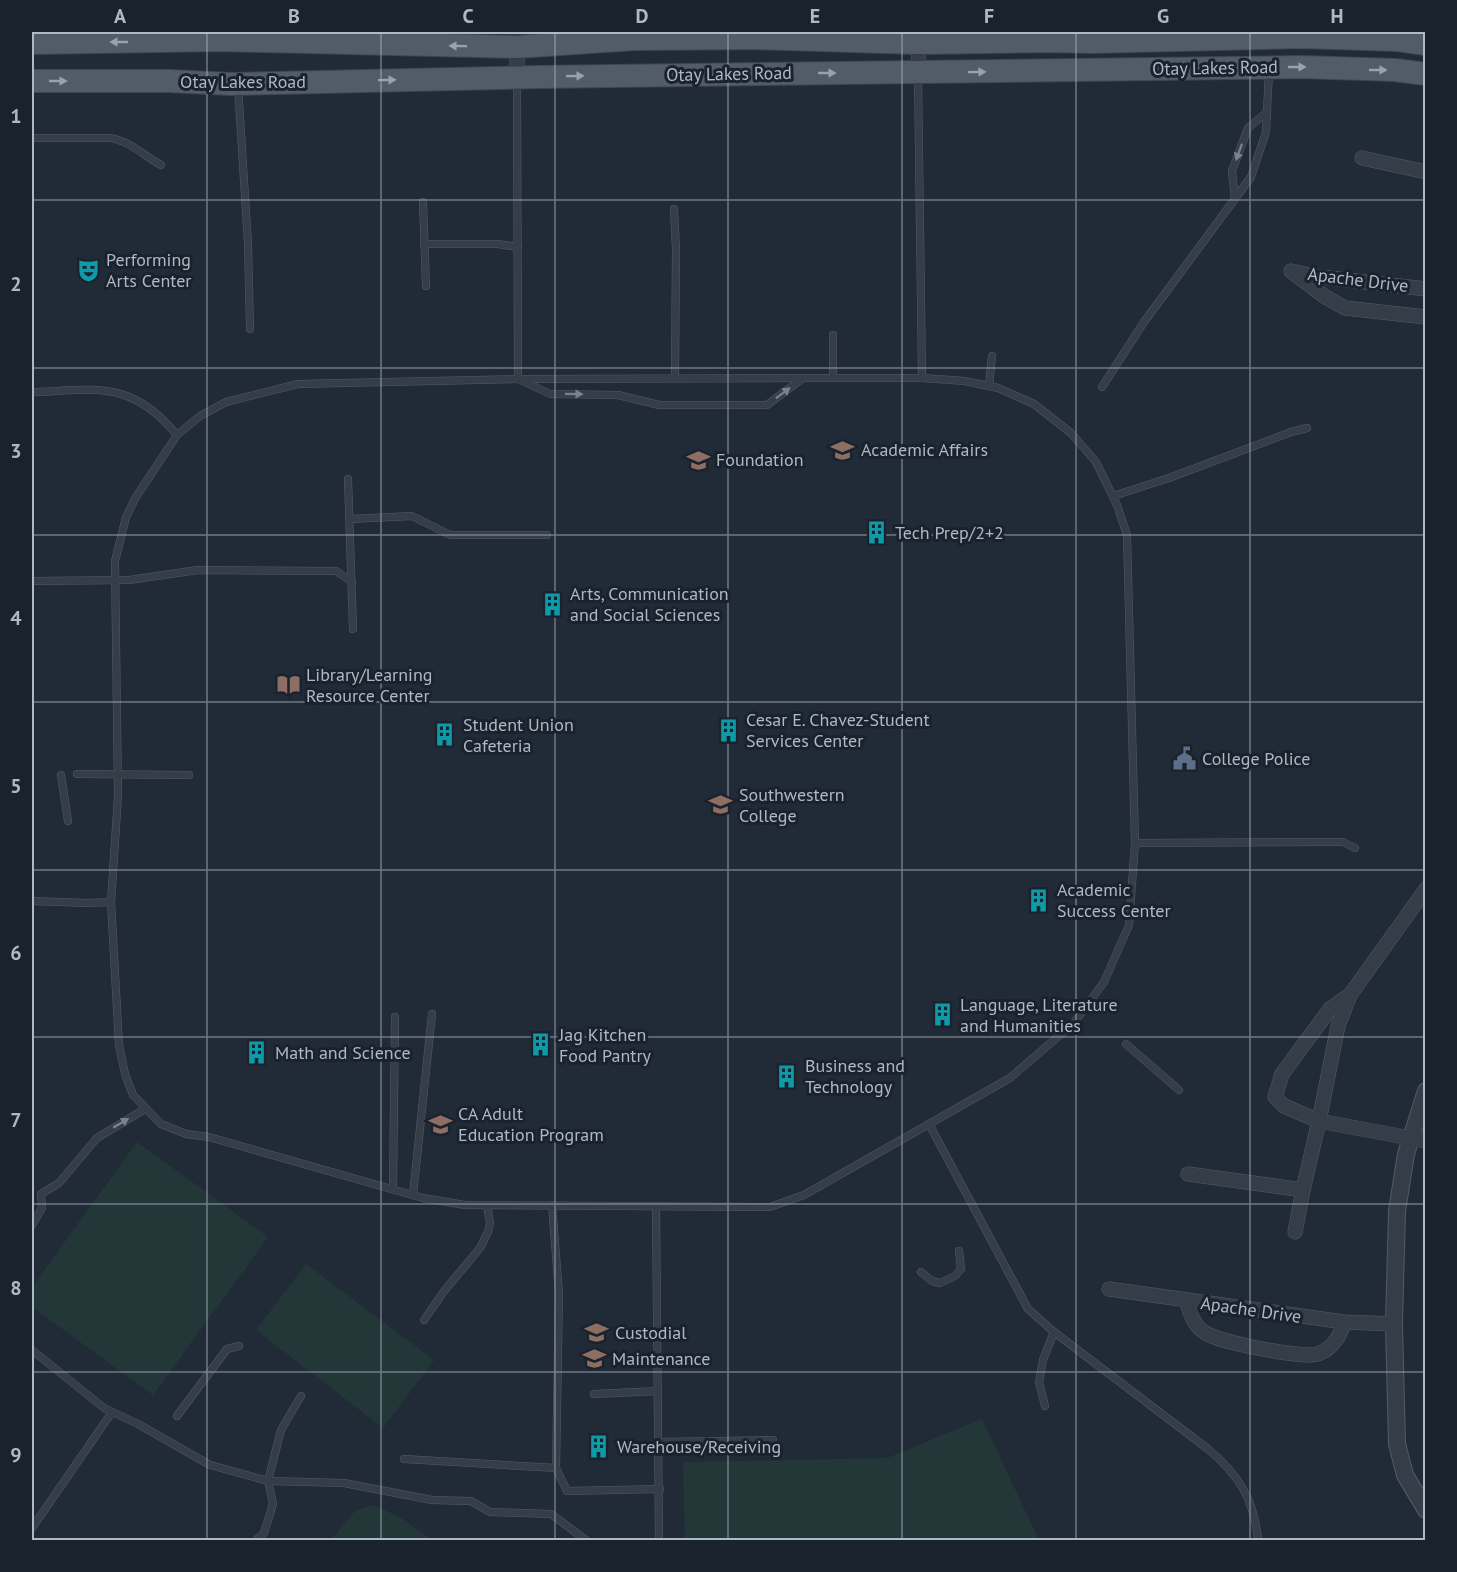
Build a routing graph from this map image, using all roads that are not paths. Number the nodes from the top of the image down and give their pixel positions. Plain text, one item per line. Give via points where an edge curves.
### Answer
1 (1235, 35) edge
2 (245, 36) edge
3 (1051, 36) edge
4 (1400, 36) edge
5 (151, 37) edge
6 (919, 37) edge
7 (974, 37) edge
8 (42, 39) edge
9 (517, 39) edge
10 (1425, 44) edge
11 (1269, 68) junction
12 (918, 73) junction
13 (1425, 74) edge
14 (517, 77) junction
15 (32, 81) edge
16 (238, 84) junction
17 (1266, 113) junction
18 (32, 138) edge
19 (1362, 159) dead end
20 (161, 165) dead end
21 (1425, 172) edge
22 (1235, 199) junction
23 (423, 202) dead end
24 (674, 209) dead end
25 (424, 244) junction
26 (518, 247) junction
27 (426, 286) dead end
28 (1425, 289) edge
29 (1425, 317) edge
30 (249, 329) dead end
31 (833, 334) dead end
32 (992, 356) dead end
33 (675, 378) junction
34 (803, 378) junction
35 (833, 378) junction
36 (922, 378) junction
37 (518, 379) junction
38 (989, 386) junction
39 (1102, 387) dead end
40 (32, 392) edge
41 (1307, 428) dead end
42 (177, 435) junction
43 (348, 479) dead end
44 (1113, 496) junction
45 (350, 519) junction
46 (547, 535) dead end
47 (115, 579) junction
48 (32, 581) edge
49 (352, 582) junction
50 (353, 629) dead end
51 (77, 774) dead end
52 (117, 774) junction
53 (61, 775) dead end
54 (189, 775) dead end
55 (68, 821) dead end
56 (1135, 843) junction
57 (1355, 849) dead end
58 (1425, 889) edge
59 (32, 900) edge
60 (111, 902) junction
61 (1350, 995) junction
62 (432, 1014) dead end
63 (395, 1017) dead end
64 (1126, 1044) dead end
65 (1179, 1089) dead end
66 (1425, 1091) edge
67 (145, 1108) junction
68 (1319, 1121) junction
69 (928, 1124) junction
70 (1418, 1139) edge
71 (1188, 1174) dead end
72 (393, 1190) junction
73 (1303, 1190) junction
74 (413, 1195) junction
75 (487, 1205) junction
76 (552, 1205) junction
77 (656, 1206) junction
78 (32, 1225) edge
79 (1295, 1232) dead end
80 (959, 1251) dead end
81 (921, 1272) dead end
82 (1109, 1289) dead end
83 (1186, 1300) junction
84 (424, 1320) dead end
85 (1344, 1322) junction
86 (1394, 1324) junction
87 (1054, 1332) junction
88 (239, 1347) dead end
89 (32, 1350) edge
90 (658, 1391) junction
91 (594, 1394) dead end
92 (301, 1396) dead end
93 (1045, 1406) dead end
94 (112, 1412) junction
95 (177, 1416) dead end
96 (773, 1440) dead end
97 (658, 1442) junction
98 (404, 1459) dead end
99 (556, 1468) junction
100 (268, 1481) junction
101 (660, 1489) junction
102 (1425, 1510) edge
103 (32, 1528) edge
104 (255, 1540) edge
105 (586, 1540) edge
106 (659, 1540) edge
107 (1258, 1540) edge

1 - 3 main road, Otay Lakes Road via 1092,42
1 - 4 main road, Otay Lakes Road
2 - 5 main road, Otay Lakes Road
9 -> 2 main road, Otay Lakes Road via 364,41
3 - 7 main road, Otay Lakes Road
4 - 10 main road, Otay Lakes Road
5 -> 8 main road, Otay Lakes Road
6 - 7 main road, Otay Lakes Road
6 - 9 main road, Otay Lakes Road
6 - 12 street
9 - 14 street
12 -> 11 main road, Otay Lakes Road
11 -> 13 main road, Otay Lakes Road
11 - 17 lane
14 -> 12 main road, Otay Lakes Road
12 - 36 lane
16 -> 14 main road, Otay Lakes Road
14 - 26 lane
15 -> 16 main road, Otay Lakes Road
16 - 30 lane
17 - 22 lane via 1266,132 1251,177
17 -> 22 lane via 1248,128 1232,171
18 - 20 lane via 123,140
19 - 21 street
22 - 39 lane via 1144,322
23 - 25 lane
24 - 33 lane
25 - 26 lane
25 - 27 lane
26 - 37 lane
28 - 29 street, Apache Drive via 1291,271 1345,308
31 - 35 lane
32 - 38 lane
33 - 34 lane
33 - 37 lane
34 - 35 lane
37 -> 34 lane via 550,394 618,395 659,405 767,405
35 - 36 lane
36 - 38 lane
37 - 42 lane via 298,384 226,402
38 - 44 lane via 1034,404 1071,433 1096,462
40 - 42 lane via 111,391 135,398 162,417
41 - 44 lane
42 - 47 lane via 147,477 126,517 115,561
43 - 45 lane
44 - 56 lane via 1127,535
45 - 46 lane via 412,516 450,535
45 - 49 lane
47 - 48 lane
47 - 49 lane via 198,570 336,571
47 - 52 lane
49 - 50 lane
51 - 52 lane
52 - 54 lane
52 - 60 lane
53 - 55 lane
56 - 57 lane via 1343,842
56 - 69 lane via 1129,925 1090,1004 1074,1023 1010,1078
58 - 61 street
59 - 60 lane
60 - 67 lane via 119,1045 133,1095
61 - 68 street via 1338,1026
61 - 68 street via 1330,1009 1282,1074 1275,1097 1284,1106
62 - 74 lane
63 - 72 lane
64 - 65 lane
66 - 70 street
67 - 72 lane via 161,1124 186,1134 209,1137
78 -> 67 lane via 42,1208 41,1194 59,1183 97,1138
68 - 70 street
68 - 73 street
69 - 77 lane via 804,1195 770,1207
69 - 87 lane via 1028,1309
70 - 86 street via 1397,1211
71 - 73 street
72 - 74 lane
73 - 79 street
74 - 75 lane
75 - 76 lane
75 - 84 lane via 490,1222 484,1240
76 - 77 lane
76 - 99 lane via 559,1294
77 - 90 lane
80 - 81 lane via 962,1269 956,1276 940,1283
82 - 83 street, Apache Drive
83 - 85 street, Apache Drive
83 - 85 street via 1193,1321 1217,1339 1302,1356 1317,1354 1335,1342
85 - 86 street, Apache Drive
86 - 102 street via 1397,1444 1405,1475
87 - 93 lane via 1039,1382
87 - 107 lane via 1230,1467 1248,1498
88 - 95 lane via 227,1349
89 - 94 lane
90 - 91 lane
90 - 97 lane
92 - 100 lane via 281,1430
94 - 100 lane via 210,1465
94 - 103 lane
96 - 97 lane
97 - 101 lane
98 - 99 lane
99 - 101 lane via 567,1491
100 - 104 lane via 273,1504 264,1533
100 - 105 lane via 344,1483 432,1500 471,1501 490,1512 551,1514
101 - 106 lane

